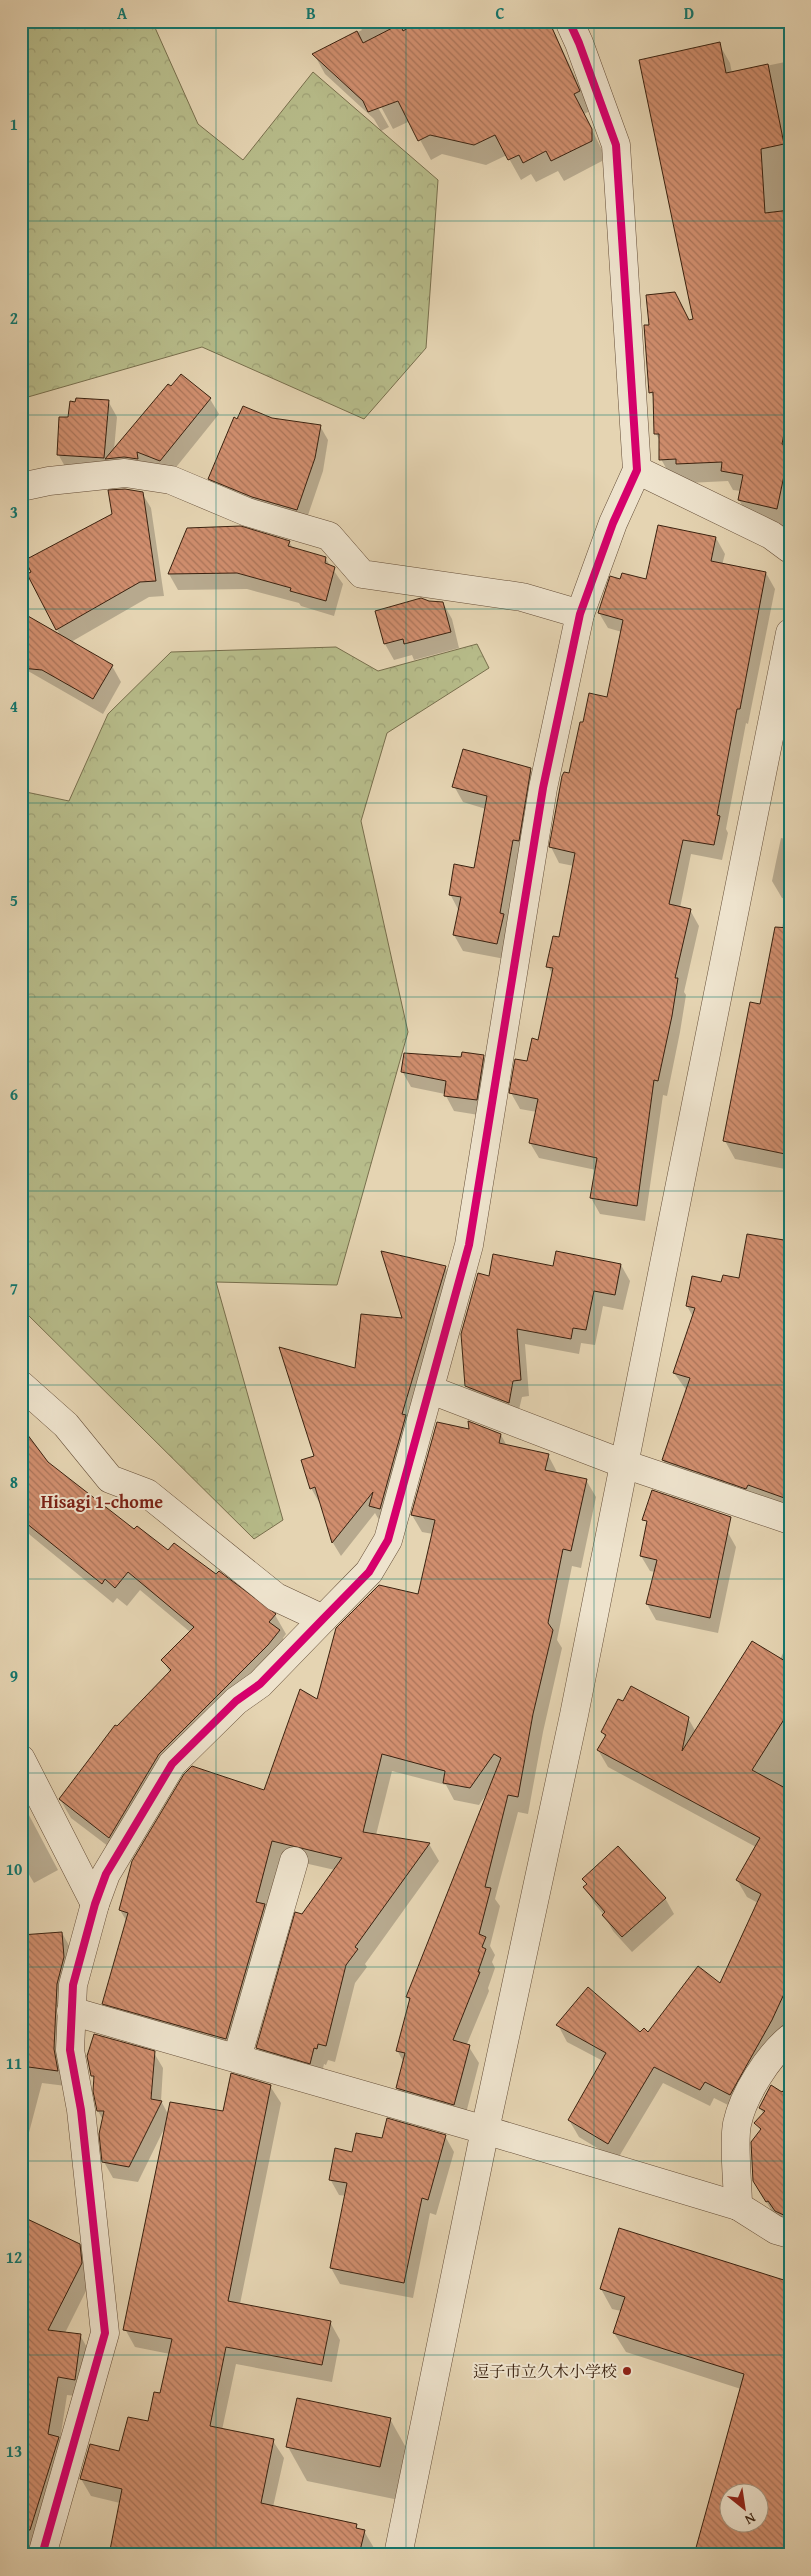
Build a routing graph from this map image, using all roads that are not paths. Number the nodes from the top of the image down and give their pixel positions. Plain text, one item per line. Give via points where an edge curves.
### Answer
1 (569, 21) edge
2 (637, 470) junction
3 (21, 487) edge
4 (790, 549) edge
5 (580, 614) junction
6 (790, 633) edge
7 (21, 1385) edge
8 (431, 1390) junction
9 (624, 1464) junction
10 (790, 1520) edge
11 (324, 1620) junction
12 (21, 1759) edge
13 (294, 1861) dead end
14 (95, 1904) junction
15 (71, 2011) junction
16 (790, 2038) edge
17 (237, 2058) junction
18 (485, 2130) junction
19 (738, 2206) junction
20 (790, 2234) edge
21 (42, 2555) edge
22 (398, 2555) edge

1 - 2 street via 616,145
2 - 4 street via 771,535
2 - 5 street via 613,523
3 - 5 street via 125,473 171,480 247,512 329,536 362,574 522,597
5 - 8 street via 543,788 469,1246
6 - 9 street
7 - 11 street via 66,1425 110,1479 147,1493 276,1597
8 - 9 street
8 - 11 street via 388,1540 369,1572
9 - 10 street
9 - 18 street
11 - 14 street via 172,1764 106,1874
12 - 14 street
13 - 17 street
14 - 15 street via 73,1985
15 - 17 street
15 - 21 street via 70,2050 80,2110 105,2333
16 - 19 street via 755,2079 737,2124
17 - 18 street
18 - 19 street
18 - 22 street
19 - 20 street via 776,2230

